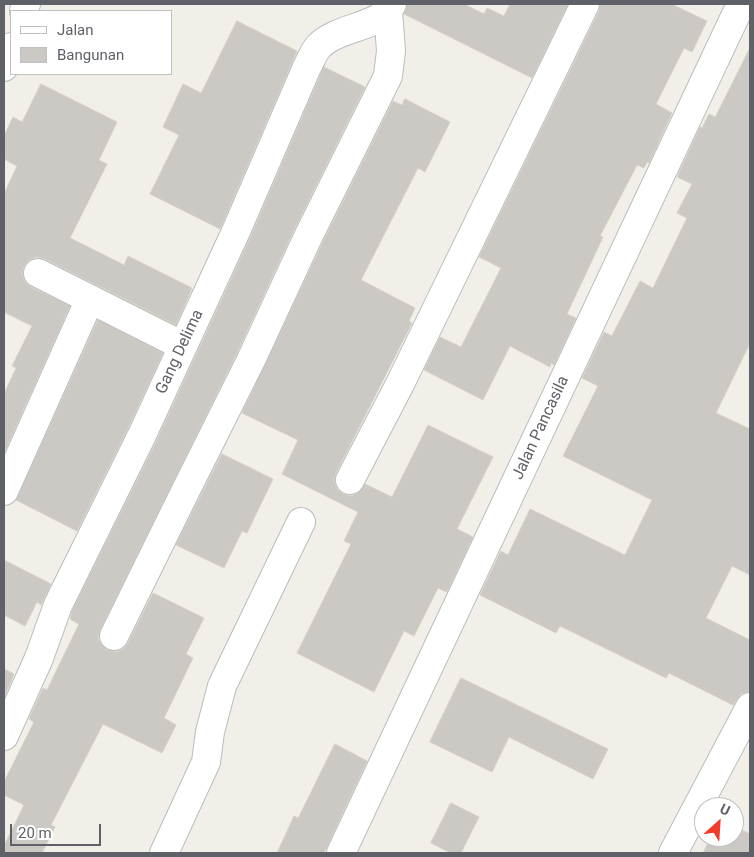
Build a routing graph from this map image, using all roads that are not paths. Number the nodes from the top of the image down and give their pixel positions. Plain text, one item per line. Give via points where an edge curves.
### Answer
1 (585, 4) edge
2 (741, 4) edge
3 (390, 8) edge
4 (10, 50) edge
5 (4, 67) edge
6 (38, 273) dead end
7 (90, 299) junction
8 (183, 346) junction
9 (350, 480) dead end
10 (4, 491) edge
11 (300, 522) dead end
12 (114, 636) dead end
13 (750, 707) edge
14 (4, 736) edge
15 (164, 853) edge
16 (340, 853) edge
17 (673, 853) edge

1 - 9 street
2 - 16 street, Jalan Pancasila
3 - 8 street, Gang Delima via 382,17 355,26 319,46
3 - 12 street via 388,76 308,237 252,360
4 - 5 street
6 - 7 street
7 - 8 street
7 - 10 street
8 - 14 street, Gang Delima via 58,605 39,658
11 - 15 street via 222,686 206,762
13 - 17 street

